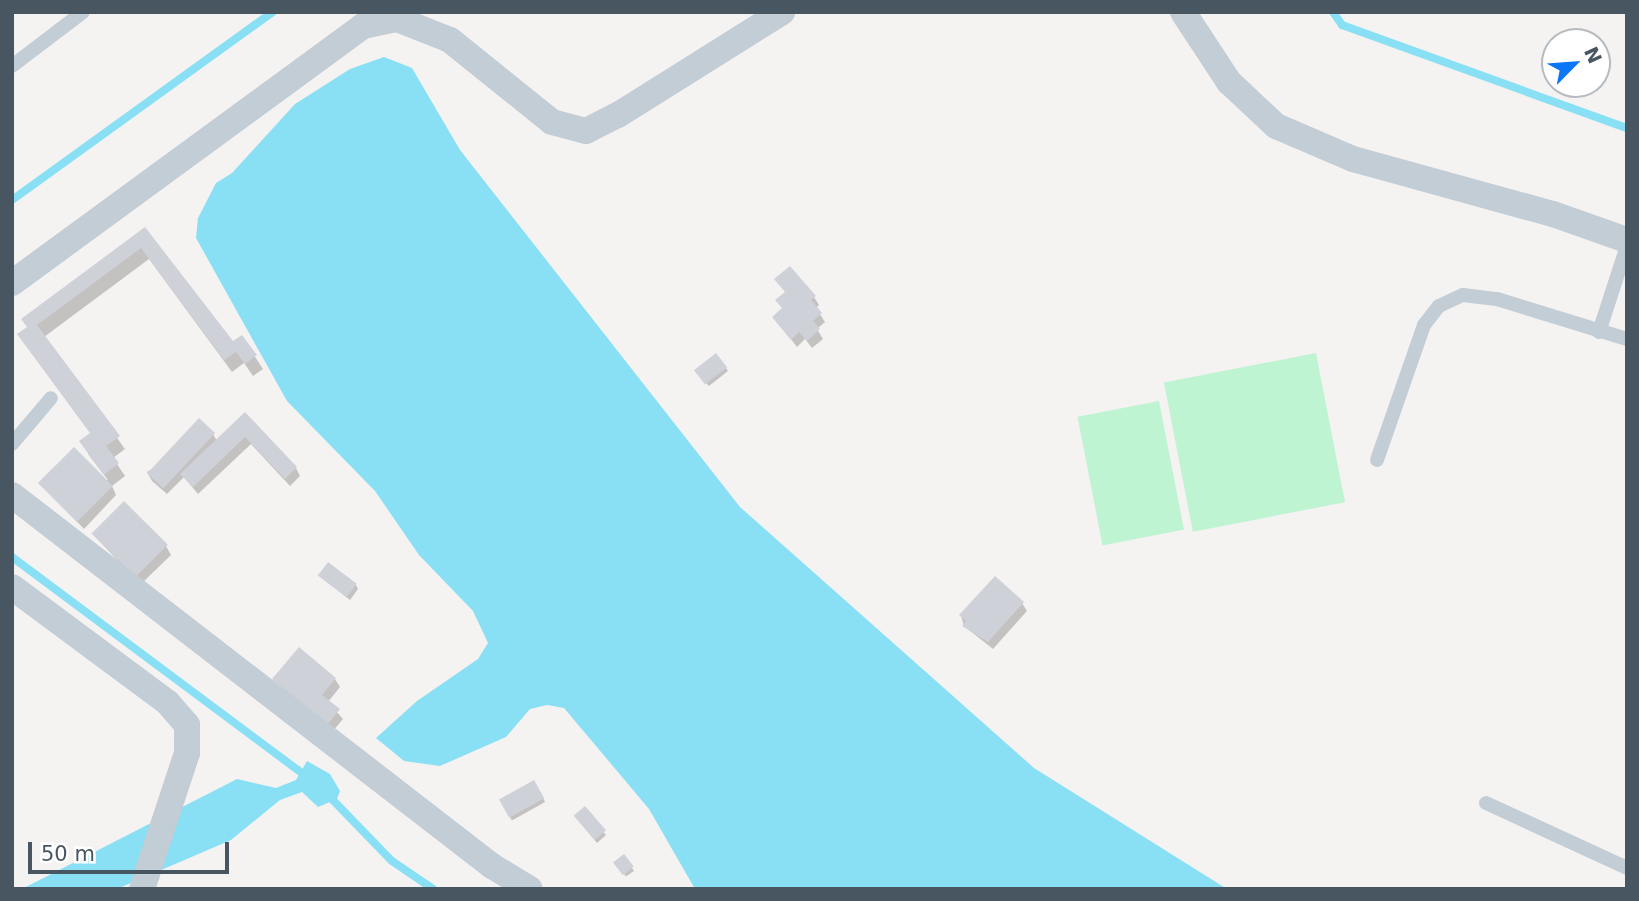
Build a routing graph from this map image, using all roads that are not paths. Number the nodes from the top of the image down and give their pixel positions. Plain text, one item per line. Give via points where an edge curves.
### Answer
1 (83, 12) edge
2 (782, 12) edge
3 (1183, 12) edge
4 (12, 66) edge
5 (1627, 240) edge
6 (1627, 246) edge
7 (12, 283) edge
8 (1599, 332) junction
9 (1627, 339) edge
10 (51, 398) dead end
11 (12, 444) edge
12 (1377, 460) dead end
13 (12, 495) edge
14 (12, 587) edge
15 (1486, 803) dead end
16 (1627, 867) edge
17 (142, 887) edge
18 (530, 889) edge

1 - 4 lane
2 - 7 street via 618,116 586,131 552,122 450,40 397,19 363,26
3 - 5 street via 1229,82 1276,126 1353,159 1553,214
6 - 8 lane
8 - 9 lane
8 - 12 lane via 1497,299 1463,295 1439,306 1424,325
10 - 11 lane
13 - 18 street via 481,858
14 - 17 street via 168,703 187,725 187,753
15 - 16 lane

